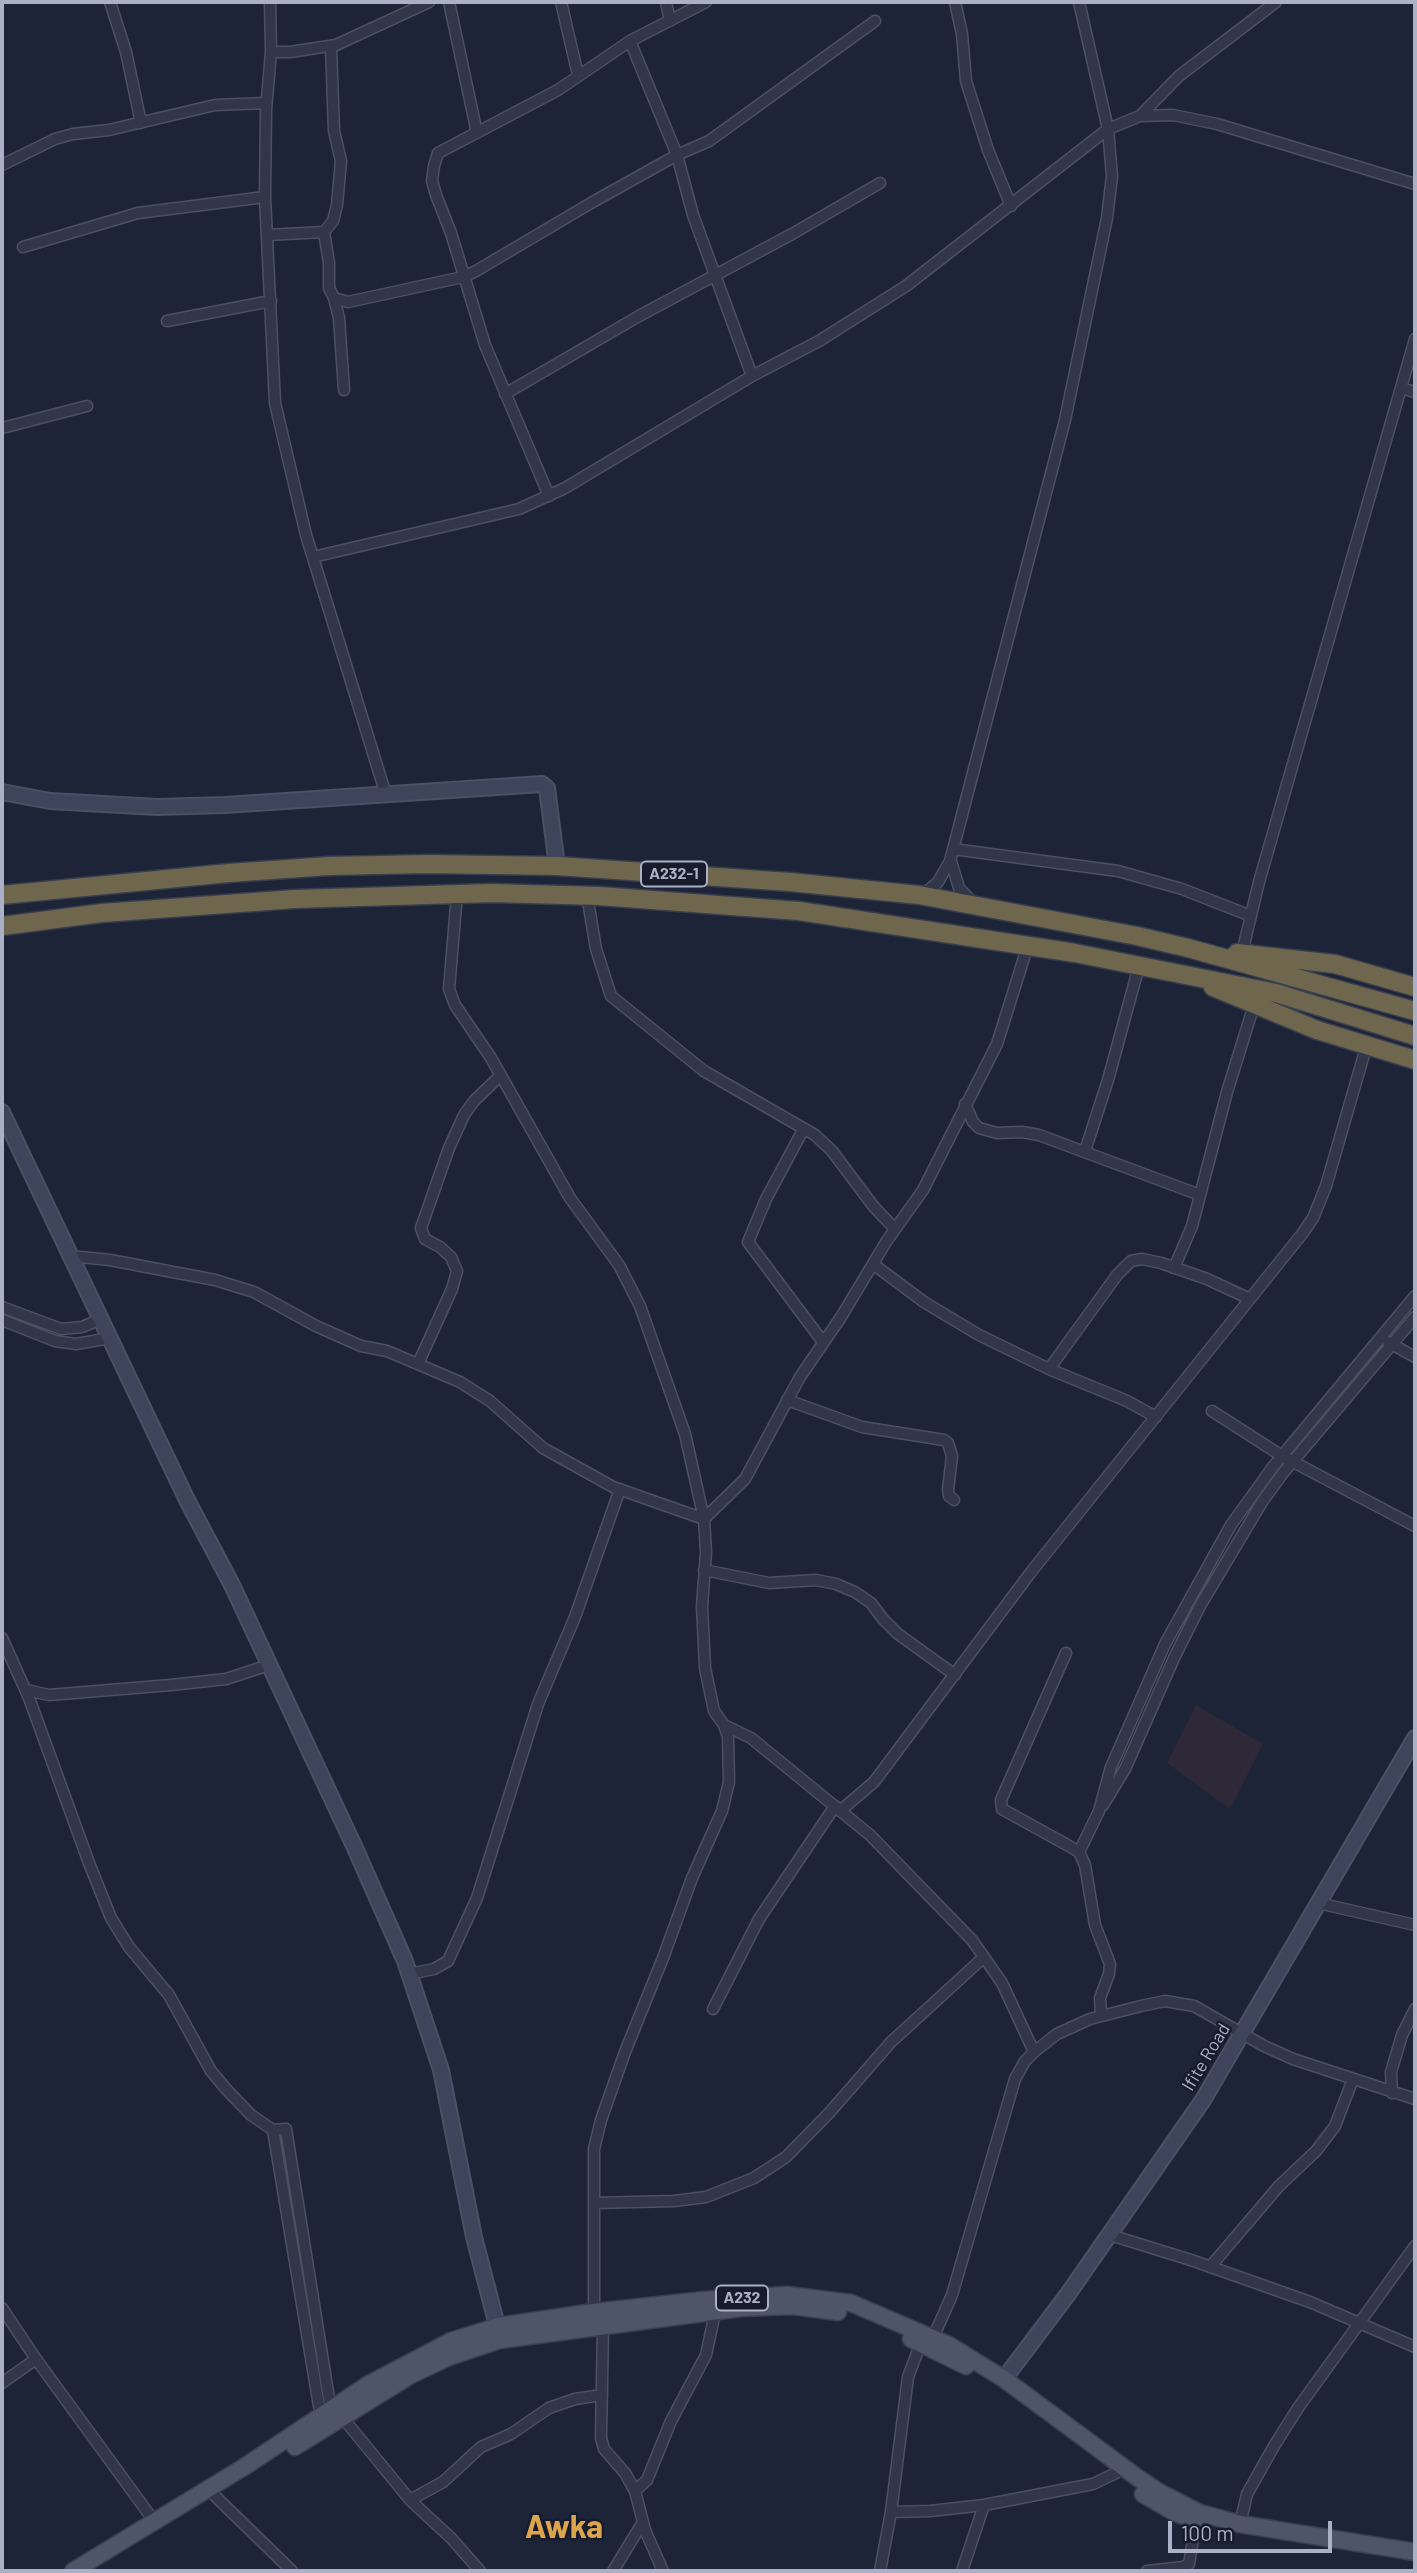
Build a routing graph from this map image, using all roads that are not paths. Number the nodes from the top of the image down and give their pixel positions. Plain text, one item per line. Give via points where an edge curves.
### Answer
1 (110, 2) edge
2 (270, 2) edge
3 (429, 2) edge
4 (449, 2) edge
5 (561, 2) edge
6 (666, 2) edge
7 (706, 2) edge
8 (955, 2) edge
9 (1079, 2) edge
10 (1276, 2) edge
11 (670, 21) junction
12 (875, 21) dead end
13 (630, 41) junction
14 (331, 47) junction
15 (271, 52) junction
16 (578, 75) junction
17 (266, 103) junction
18 (1140, 116) junction
19 (141, 123) junction
20 (1108, 129) junction
21 (477, 133) junction
22 (677, 155) junction
23 (2, 165) edge
24 (880, 183) dead end
25 (1415, 184) edge
26 (265, 197) junction
27 (1012, 206) junction
28 (324, 232) junction
29 (267, 235) junction
30 (23, 247) dead end
31 (715, 274) junction
32 (463, 277) junction
33 (334, 298) junction
34 (271, 301) junction
35 (167, 321) dead end
36 (1415, 339) edge
37 (752, 376) junction
38 (1401, 388) junction
39 (344, 390) dead end
40 (1415, 391) edge
41 (505, 394) junction
42 (87, 406) dead end
43 (2, 428) edge
44 (549, 496) junction
45 (313, 557) junction
46 (2, 792) edge
47 (386, 795) junction
48 (953, 849) junction
49 (950, 861) junction
50 (557, 866) junction
51 (457, 894) junction
52 (2, 895) edge
53 (587, 895) junction
54 (922, 896) junction
55 (975, 905) junction
56 (1251, 916) junction
57 (2, 926) edge
58 (1028, 945) junction
59 (1188, 948) junction
60 (1242, 953) junction
61 (1139, 966) junction
62 (1181, 973) junction
63 (1415, 987) edge
64 (1254, 1005) junction
65 (1415, 1011) edge
66 (1415, 1036) edge
67 (1367, 1044) junction
68 (1415, 1060) edge
69 (501, 1075) junction
70 (965, 1104) junction
71 (2, 1112) edge
72 (803, 1129) junction
73 (1085, 1151) junction
74 (1200, 1195) junction
75 (895, 1229) junction
76 (70, 1256) junction
77 (873, 1264) junction
78 (1174, 1268) junction
79 (1415, 1296) edge
80 (1250, 1299) junction
81 (2, 1307) edge
82 (1415, 1317) edge
83 (101, 1319) junction
84 (2, 1320) edge
85 (1382, 1337) junction
86 (110, 1338) junction
87 (823, 1342) junction
88 (1392, 1344) junction
89 (1415, 1357) edge
90 (418, 1364) junction
91 (1049, 1369) junction
92 (787, 1400) junction
93 (1212, 1411) dead end
94 (1156, 1418) junction
95 (1282, 1456) junction
96 (1293, 1462) junction
97 (620, 1489) junction
98 (954, 1500) dead end
99 (704, 1519) junction
100 (1415, 1526) edge
101 (705, 1570) junction
102 (2, 1638) edge
103 (1066, 1653) dead end
104 (269, 1665) junction
105 (955, 1675) junction
106 (26, 1690) junction
107 (50, 1695) junction
108 (34, 1710) junction
109 (724, 1725) junction
110 (1414, 1743) edge
111 (837, 1808) junction
112 (1099, 1811) junction
113 (1079, 1852) junction
114 (1318, 1903) junction
115 (1415, 1925) edge
116 (984, 1957) junction
117 (409, 1974) junction
118 (713, 2008) dead end
119 (1415, 2009) edge
120 (1101, 2016) junction
121 (1242, 2034) junction
122 (1034, 2052) junction
123 (1353, 2079) junction
124 (1392, 2092) junction
125 (1415, 2099) edge
126 (273, 2130) junction
127 (594, 2203) junction
128 (1110, 2235) junction
129 (1415, 2246) edge
130 (1210, 2267) junction
131 (2, 2308) edge
132 (715, 2313) junction
133 (598, 2319) junction
134 (1361, 2322) junction
135 (499, 2333) junction
136 (927, 2340) junction
137 (1415, 2347) edge
138 (36, 2359) junction
139 (1004, 2379) junction
140 (2, 2383) edge
141 (602, 2395) junction
142 (331, 2416) junction
143 (1116, 2473) junction
144 (635, 2491) junction
145 (215, 2496) junction
146 (410, 2500) junction
147 (984, 2505) junction
148 (891, 2512) junction
149 (155, 2521) junction
150 (1196, 2521) junction
151 (643, 2522) junction
152 (1240, 2524) junction
153 (1415, 2552) edge
154 (1415, 2561) edge
155 (73, 2571) edge
156 (89, 2571) edge
157 (292, 2571) edge
158 (480, 2571) edge
159 (613, 2571) edge
160 (663, 2571) edge
161 (880, 2571) edge
162 (962, 2571) edge
163 (1146, 2571) edge

1 - 19 street
2 - 15 street
3 - 14 street
4 - 21 street
5 - 16 street
6 - 11 street
7 - 11 street
8 - 27 street via 965,82
9 - 20 street
10 - 18 street via 1179,76
11 - 13 street
12 - 22 street via 709,141
13 - 16 street
13 - 22 street
14 - 15 street
14 - 28 street via 334,131 341,161 337,205
15 - 17 street
16 - 21 street
17 - 19 street via 215,105
17 - 26 street
18 - 20 street
18 - 25 street via 1173,115 1217,124
19 - 23 street via 55,139
20 - 27 street
20 - 48 street via 1112,176 1107,218 1065,420
21 - 32 street via 439,153 432,181
22 - 31 street
22 - 32 street
24 - 31 street
26 - 29 street
26 - 30 street via 138,213
27 - 37 street via 895,293
28 - 29 street
28 - 33 street
29 - 34 street
31 - 37 street
31 - 41 street
32 - 33 street via 348,302
32 - 41 street
33 - 39 street
34 - 35 street
34 - 45 street via 275,403
36 - 38 street
37 - 44 street
38 - 40 street
38 - 56 street
41 - 44 street
42 - 43 street
44 - 45 street via 519,509
45 - 47 street
46 - 47 street via 50,801 157,807
47 - 50 street via 542,783 547,788
48 - 49 street
48 - 56 street via 1118,871
49 - 54 street via 938,882
49 - 55 street via 959,888
50 - 52 highway, A232-1 via 329,866
50 - 54 highway, A232-1
51 - 53 highway, A232-1
51 - 57 highway, A232-1 via 203,904
51 - 69 street via 449,989
53 - 58 highway, A232-1 via 799,911
53 - 72 street via 596,949 611,996 704,1071
54 - 55 highway, A232-1
55 - 59 highway, A232-1
56 - 60 street
58 - 61 highway, A232-1
58 - 70 street via 997,1044
59 - 60 highway
59 - 65 highway, A232-1
60 - 63 highway via 1335,964
61 - 62 highway, A232-1
61 - 73 street
62 - 64 highway
62 - 66 highway, A232-1 via 1276,993
64 - 67 highway
64 - 74 street
67 - 68 highway
67 - 80 street via 1313,1218
69 - 90 street via 464,1115 421,1228 425,1239 452,1257 457,1271
69 - 99 street via 570,1198 619,1265 640,1306 685,1434
70 - 73 street via 979,1128 1039,1135
70 - 75 street via 923,1190
71 - 76 street
72 - 75 street via 832,1151
72 - 87 street via 748,1242
73 - 74 street
74 - 78 street
75 - 77 street
76 - 83 street
76 - 90 street via 110,1260 254,1292 361,1346
77 - 87 street
77 - 91 street via 979,1335
78 - 80 street
78 - 91 street via 1142,1259 1130,1261
79 - 85 street
80 - 94 street
81 - 83 street via 61,1329
82 - 88 street
83 - 86 street
84 - 86 street via 76,1345
85 - 88 street
85 - 95 street
86 - 104 street
87 - 92 street
88 - 89 street
88 - 96 street
90 - 97 street via 460,1382 490,1401 543,1448
91 - 94 street
92 - 98 street via 862,1427 944,1440 952,1456 948,1490
92 - 99 street via 745,1479
93 - 95 street
94 - 105 street via 1031,1572
95 - 96 street
95 - 112 street via 1231,1525 1165,1644 1111,1767
96 - 100 street
96 - 112 street via 1262,1502 1200,1606 1125,1769
97 - 99 street
97 - 117 street via 575,1617 538,1704 477,1898 448,1961
99 - 101 street
101 - 105 street via 769,1583 816,1580 836,1584 871,1603 898,1634
101 - 109 street via 705,1668 714,1711
102 - 106 street
103 - 113 street via 1001,1800 1002,1809
104 - 107 street via 226,1679
104 - 117 street
105 - 111 street via 874,1782
106 - 107 street
106 - 108 street
107 - 108 street
108 - 126 street via 111,1918 129,1947 170,1994 211,2071 241,2105
109 - 111 street via 751,1738
109 - 127 street via 729,1737 729,1782 722,1811 692,1878 601,2120 594,2149
110 - 114 street, Ifite Road
111 - 116 street via 925,1890
111 - 118 street via 759,1919
112 - 113 street
113 - 120 street via 1095,1924 1110,1964 1100,1998
114 - 115 street
114 - 121 street, Ifite Road
116 - 122 street via 1002,1983
116 - 127 street via 891,2042 786,2157 754,2178 706,2197
117 - 135 street via 441,2070 474,2237
119 - 124 street via 1391,2072
120 - 121 street via 1165,2001 1194,2006
120 - 122 street via 1057,2034
121 - 123 street via 1293,2059
121 - 128 street, Ifite Road via 1203,2100
122 - 136 street via 1007,2100 952,2295
123 - 124 street
123 - 130 street via 1335,2126
124 - 125 street
126 - 142 street
126 - 142 street via 286,2129
127 - 133 street
128 - 130 street
128 - 139 street, Ifite Road
129 - 134 street
130 - 134 street
131 - 138 street
132 - 133 main road, A232
132 - 136 main road, A232 via 741,2308 827,2309
132 - 144 street via 706,2355 671,2421 648,2480
133 - 135 main road, A232
133 - 136 main road, A232 via 704,2300 787,2295 851,2303
133 - 141 street
134 - 137 street
134 - 152 street via 1255,2476
135 - 142 main road, A232
136 - 139 main road, A232 via 977,2360
136 - 143 main road, A232
136 - 148 street via 908,2377
138 - 140 street
138 - 149 street
139 - 152 main road, A232 via 1158,2492 1200,2513
141 - 144 street via 604,2449
141 - 146 street via 549,2408 481,2448 443,2482
142 - 145 main road, A232
142 - 146 street
142 - 149 main road, A232
143 - 147 street via 1093,2484
143 - 150 main road, A232 via 1155,2502
144 - 151 street
145 - 156 main road, A232
145 - 157 street
146 - 158 street
147 - 148 street
147 - 162 street
148 - 161 street
149 - 155 main road, A232
150 - 154 main road, A232 via 1287,2542
150 - 163 street via 1189,2564
151 - 159 street
151 - 160 street
152 - 153 main road, A232

